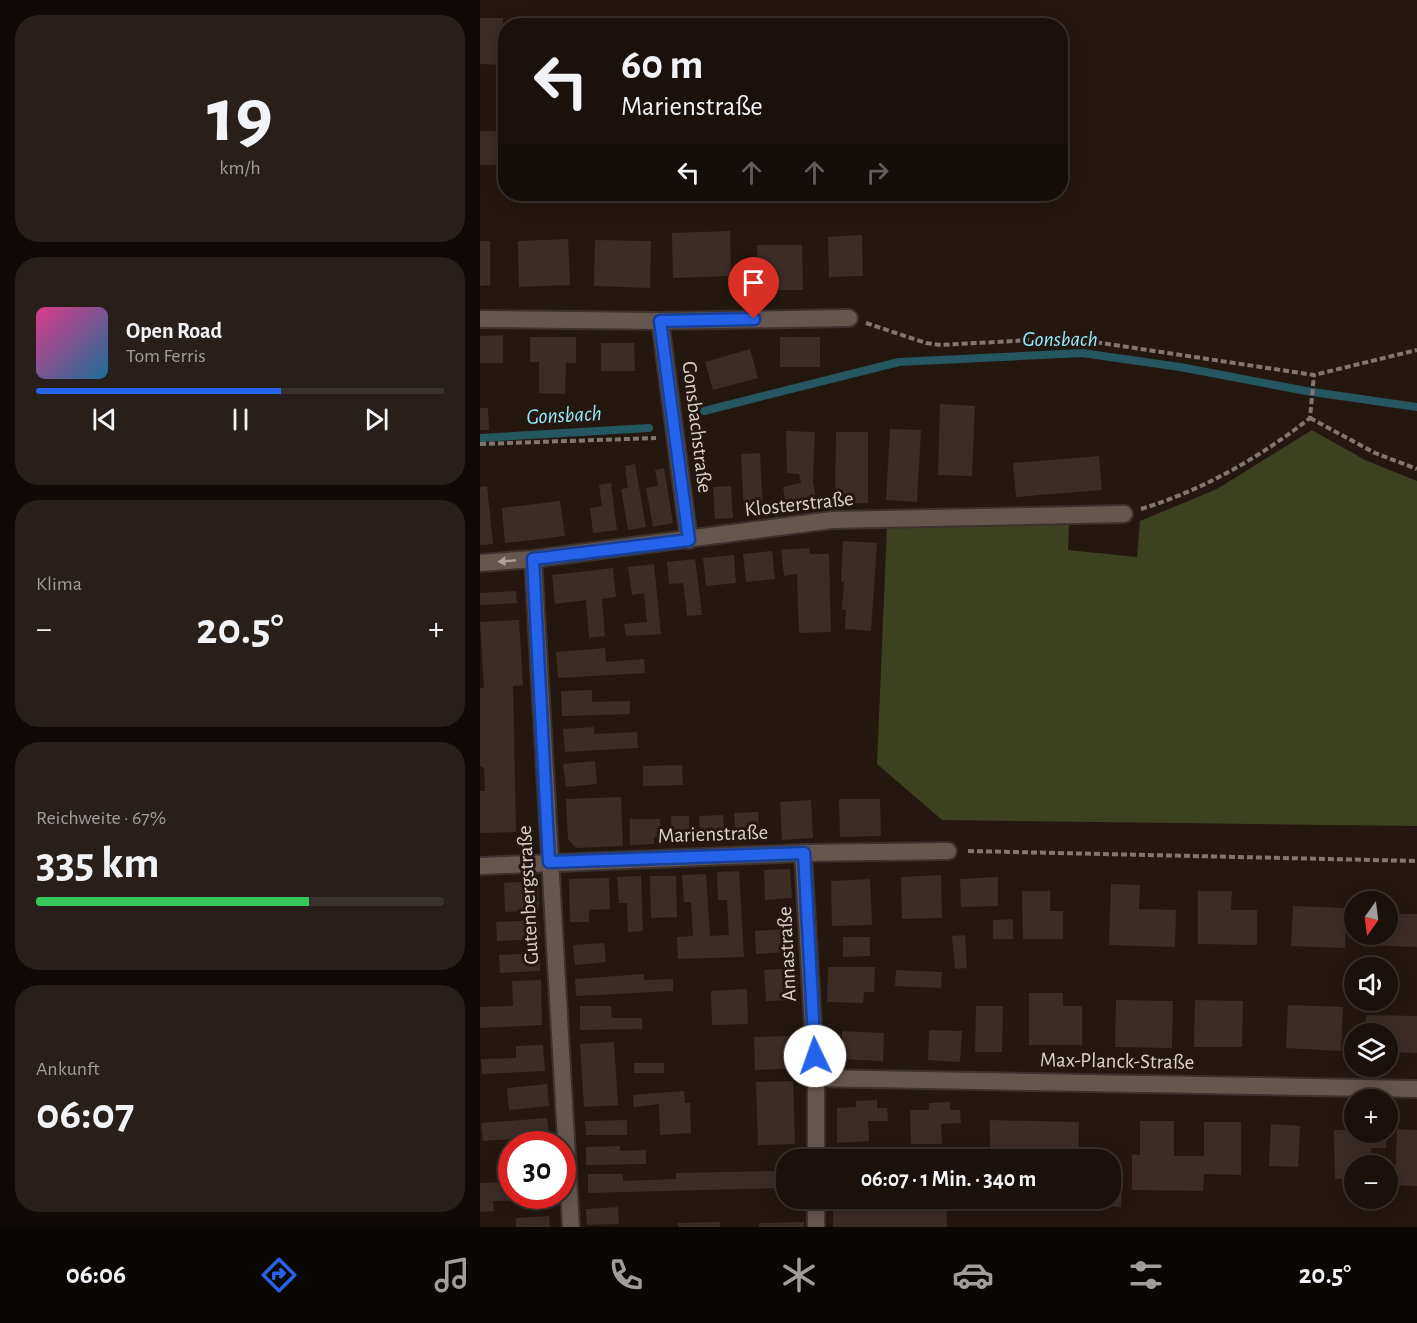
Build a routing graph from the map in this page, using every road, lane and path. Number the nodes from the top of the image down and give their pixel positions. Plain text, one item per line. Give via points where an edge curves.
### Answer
1 (849, 318) joint
2 (480, 319) edge
3 (660, 321) junction
4 (1417, 350) edge
5 (1314, 375) junction
6 (1310, 417) junction
7 (675, 437) junction
8 (480, 444) edge
9 (1417, 469) edge
10 (1124, 514) joint
11 (689, 540) junction
12 (533, 559) junction
13 (480, 563) edge
14 (948, 851) joint
15 (804, 853) junction
16 (1417, 861) edge
17 (549, 862) junction
18 (480, 866) edge
19 (816, 1078) junction
20 (1417, 1089) edge
21 (816, 1149) edge
22 (816, 1209) edge
23 (571, 1227) edge
24 (816, 1227) edge

1 - 3 street
1 - 5 path via 941,345 1068,338
2 - 3 street
3 - 7 street, Gonsbachstraße
4 - 5 path
5 - 6 path
6 - 9 path via 1375,453
6 - 10 path via 1284,438 1209,483
7 - 8 path
7 - 11 street, Gonsbachstraße
10 - 11 street, Klosterstraße via 832,520
11 - 12 street, Klosterstraße
12 -> 13 street, Klosterstraße
12 - 17 street, Gutenbergstraße
14 - 15 street, Marienstraße
14 - 16 path
15 - 17 street, Marienstraße
15 - 19 street, Annastraße
17 - 18 street, Marienstraße
17 - 23 street, Gutenbergstraße
19 - 20 street, Max-Planck-Straße
19 - 21 street, Annastraße
22 - 24 street

